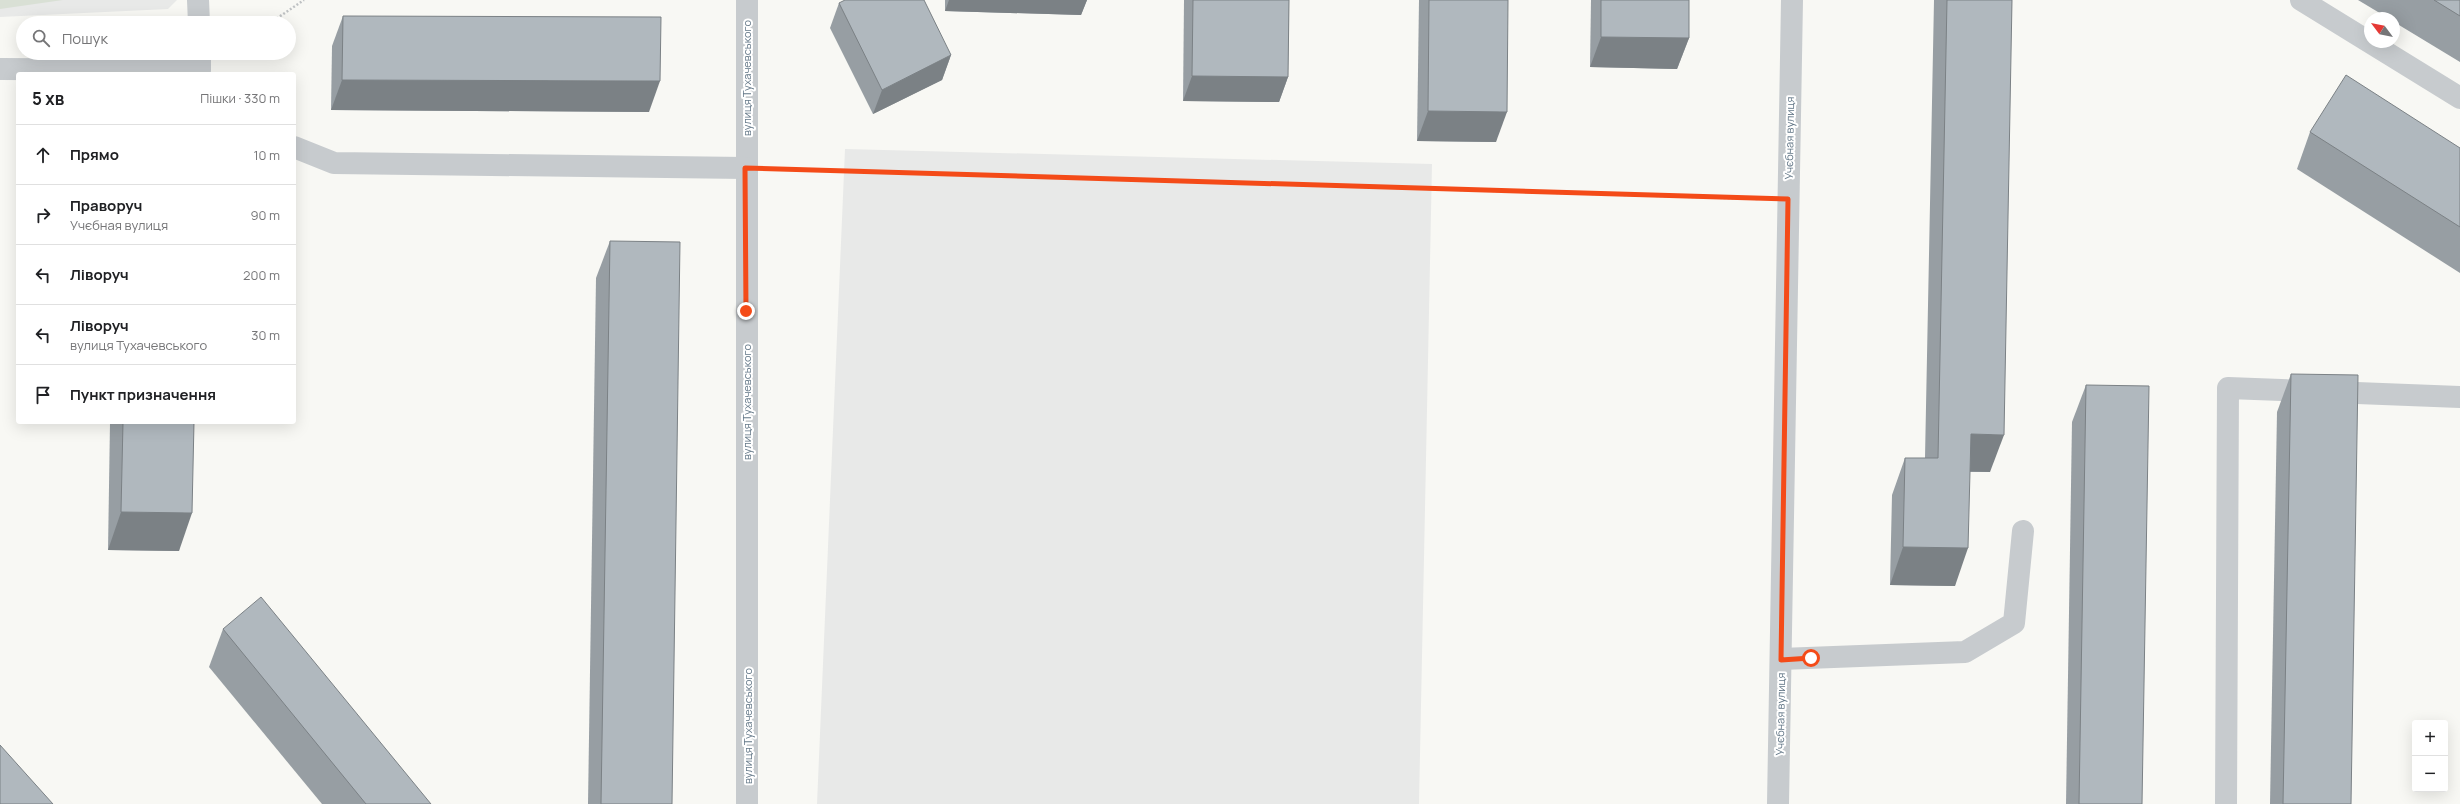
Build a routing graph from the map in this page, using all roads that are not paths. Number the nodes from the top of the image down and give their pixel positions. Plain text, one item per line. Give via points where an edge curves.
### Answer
1 (198, 0) edge
2 (747, 0) edge
3 (1792, 0) edge
4 (2301, 0) edge
5 (199, 16) edge
6 (202, 66) edge
7 (0, 69) edge
8 (2460, 98) edge
9 (296, 148) edge
10 (745, 168) junction
11 (2460, 397) edge
12 (2023, 531) dead end
13 (1781, 660) junction
14 (747, 804) edge
15 (1778, 804) edge
16 (2226, 804) edge

1 - 5 street
2 - 10 street, вулиця Тухачевського
3 - 13 street, Учєбная вулиця
4 - 8 street
6 - 7 street
9 - 10 street via 334,163
10 - 14 street, вулиця Тухачевського
11 - 16 street via 2228,388
12 - 13 street via 2014,624 1965,652
13 - 15 street, Учєбная вулиця

